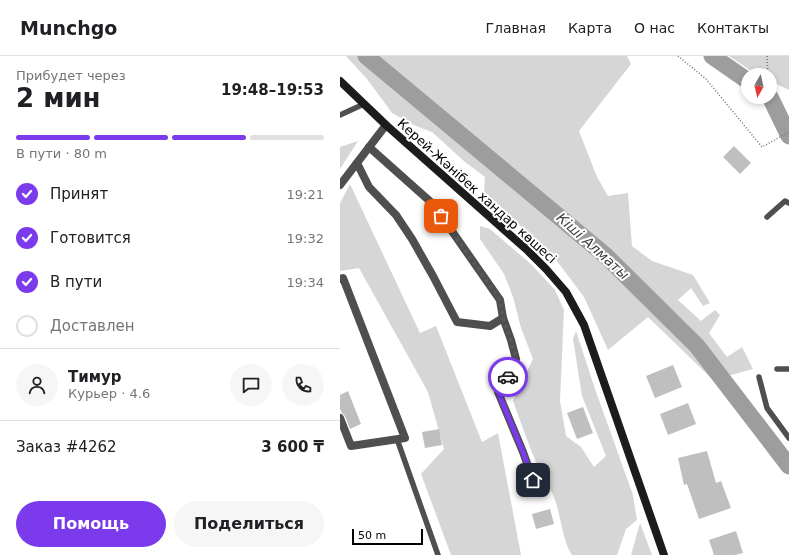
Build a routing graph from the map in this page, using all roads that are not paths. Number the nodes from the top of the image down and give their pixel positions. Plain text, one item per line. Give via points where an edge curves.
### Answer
1 (340, 81) edge
2 (364, 104) junction
3 (340, 115) edge
4 (386, 125) junction
5 (369, 147) junction
6 (357, 163) junction
7 (340, 185) edge
8 (789, 203) edge
9 (768, 217) dead end
10 (340, 279) edge
11 (503, 318) junction
12 (777, 368) dead end
13 (789, 369) edge
14 (759, 377) dead end
15 (340, 418) edge
16 (789, 438) edge
17 (397, 439) junction
18 (533, 480) dead end
19 (438, 555) edge
20 (664, 555) edge

1 - 2 main road, Керей-Жәнібек хандар көшесі
2 - 3 lane
2 - 4 main road, Керей-Жәнібек хандар көшесі
4 - 5 street
4 - 20 main road, Керей-Жәнібек хандар көшесі via 526,249 566,292 584,326
5 - 6 street
5 - 11 street via 433,204 500,300
6 - 7 street
6 - 11 street via 369,187 396,215 412,239 457,322 490,326
8 - 9 lane via 785,200
10 - 17 street via 343,278 405,438
11 - 18 street via 516,359 513,373 498,384 498,392
12 - 13 lane
14 - 16 lane via 767,408
15 - 17 street via 351,446
17 - 19 lane

